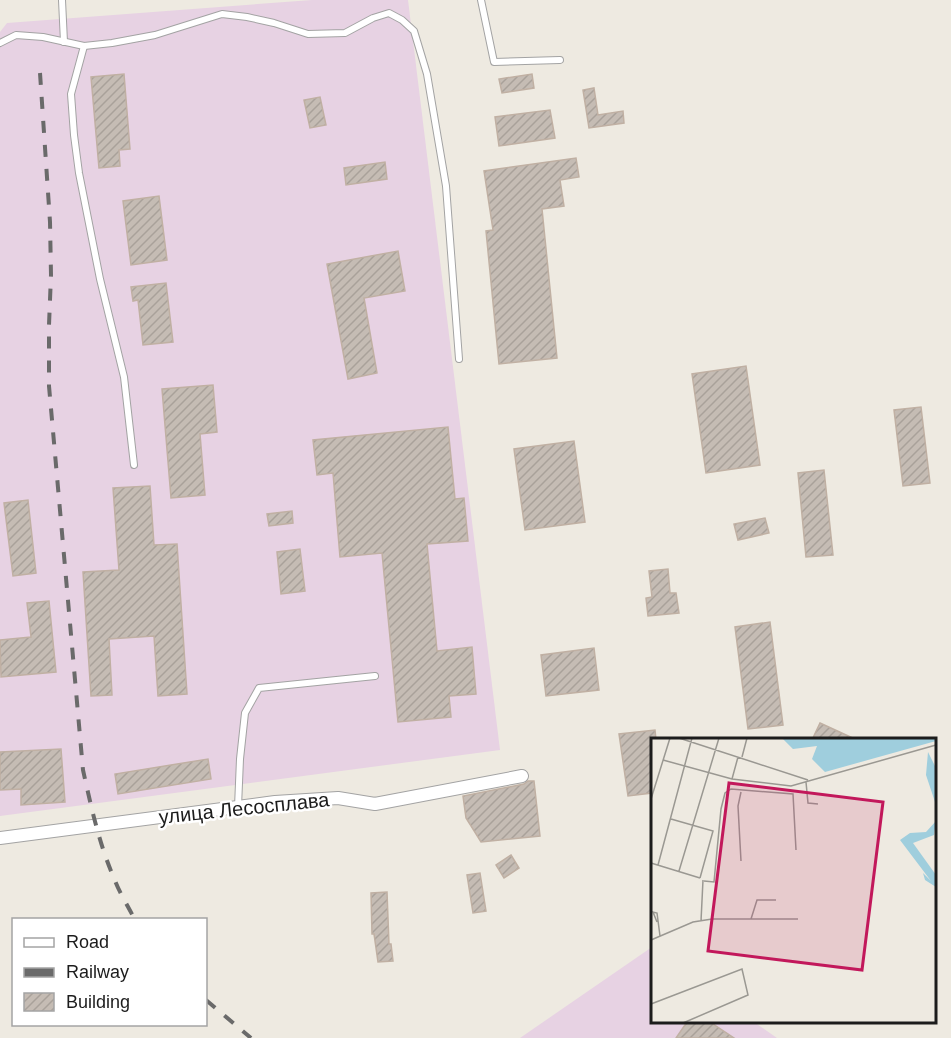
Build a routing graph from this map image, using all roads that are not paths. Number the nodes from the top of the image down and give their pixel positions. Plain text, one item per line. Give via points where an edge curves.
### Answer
1 (63, 0) edge
2 (481, 0) edge
3 (64, 42) junction
4 (0, 43) edge
5 (84, 46) junction
6 (560, 60) dead end
7 (459, 359) dead end
8 (134, 465) dead end
9 (375, 676) dead end
10 (522, 776) dead end
11 (238, 807) junction
12 (0, 838) edge

1 - 3 lane
2 - 6 lane via 494,62
3 - 4 lane via 16,35
3 - 5 lane
5 - 7 lane via 155,35 222,14 308,34 345,33 389,13 402,20 414,31 427,74 446,186
5 - 8 lane via 71,94 79,173 124,377
9 - 11 lane via 259,688 245,713
10 - 11 street, улица Лесосплава via 375,804 338,798
11 - 12 street, улица Лесосплава

